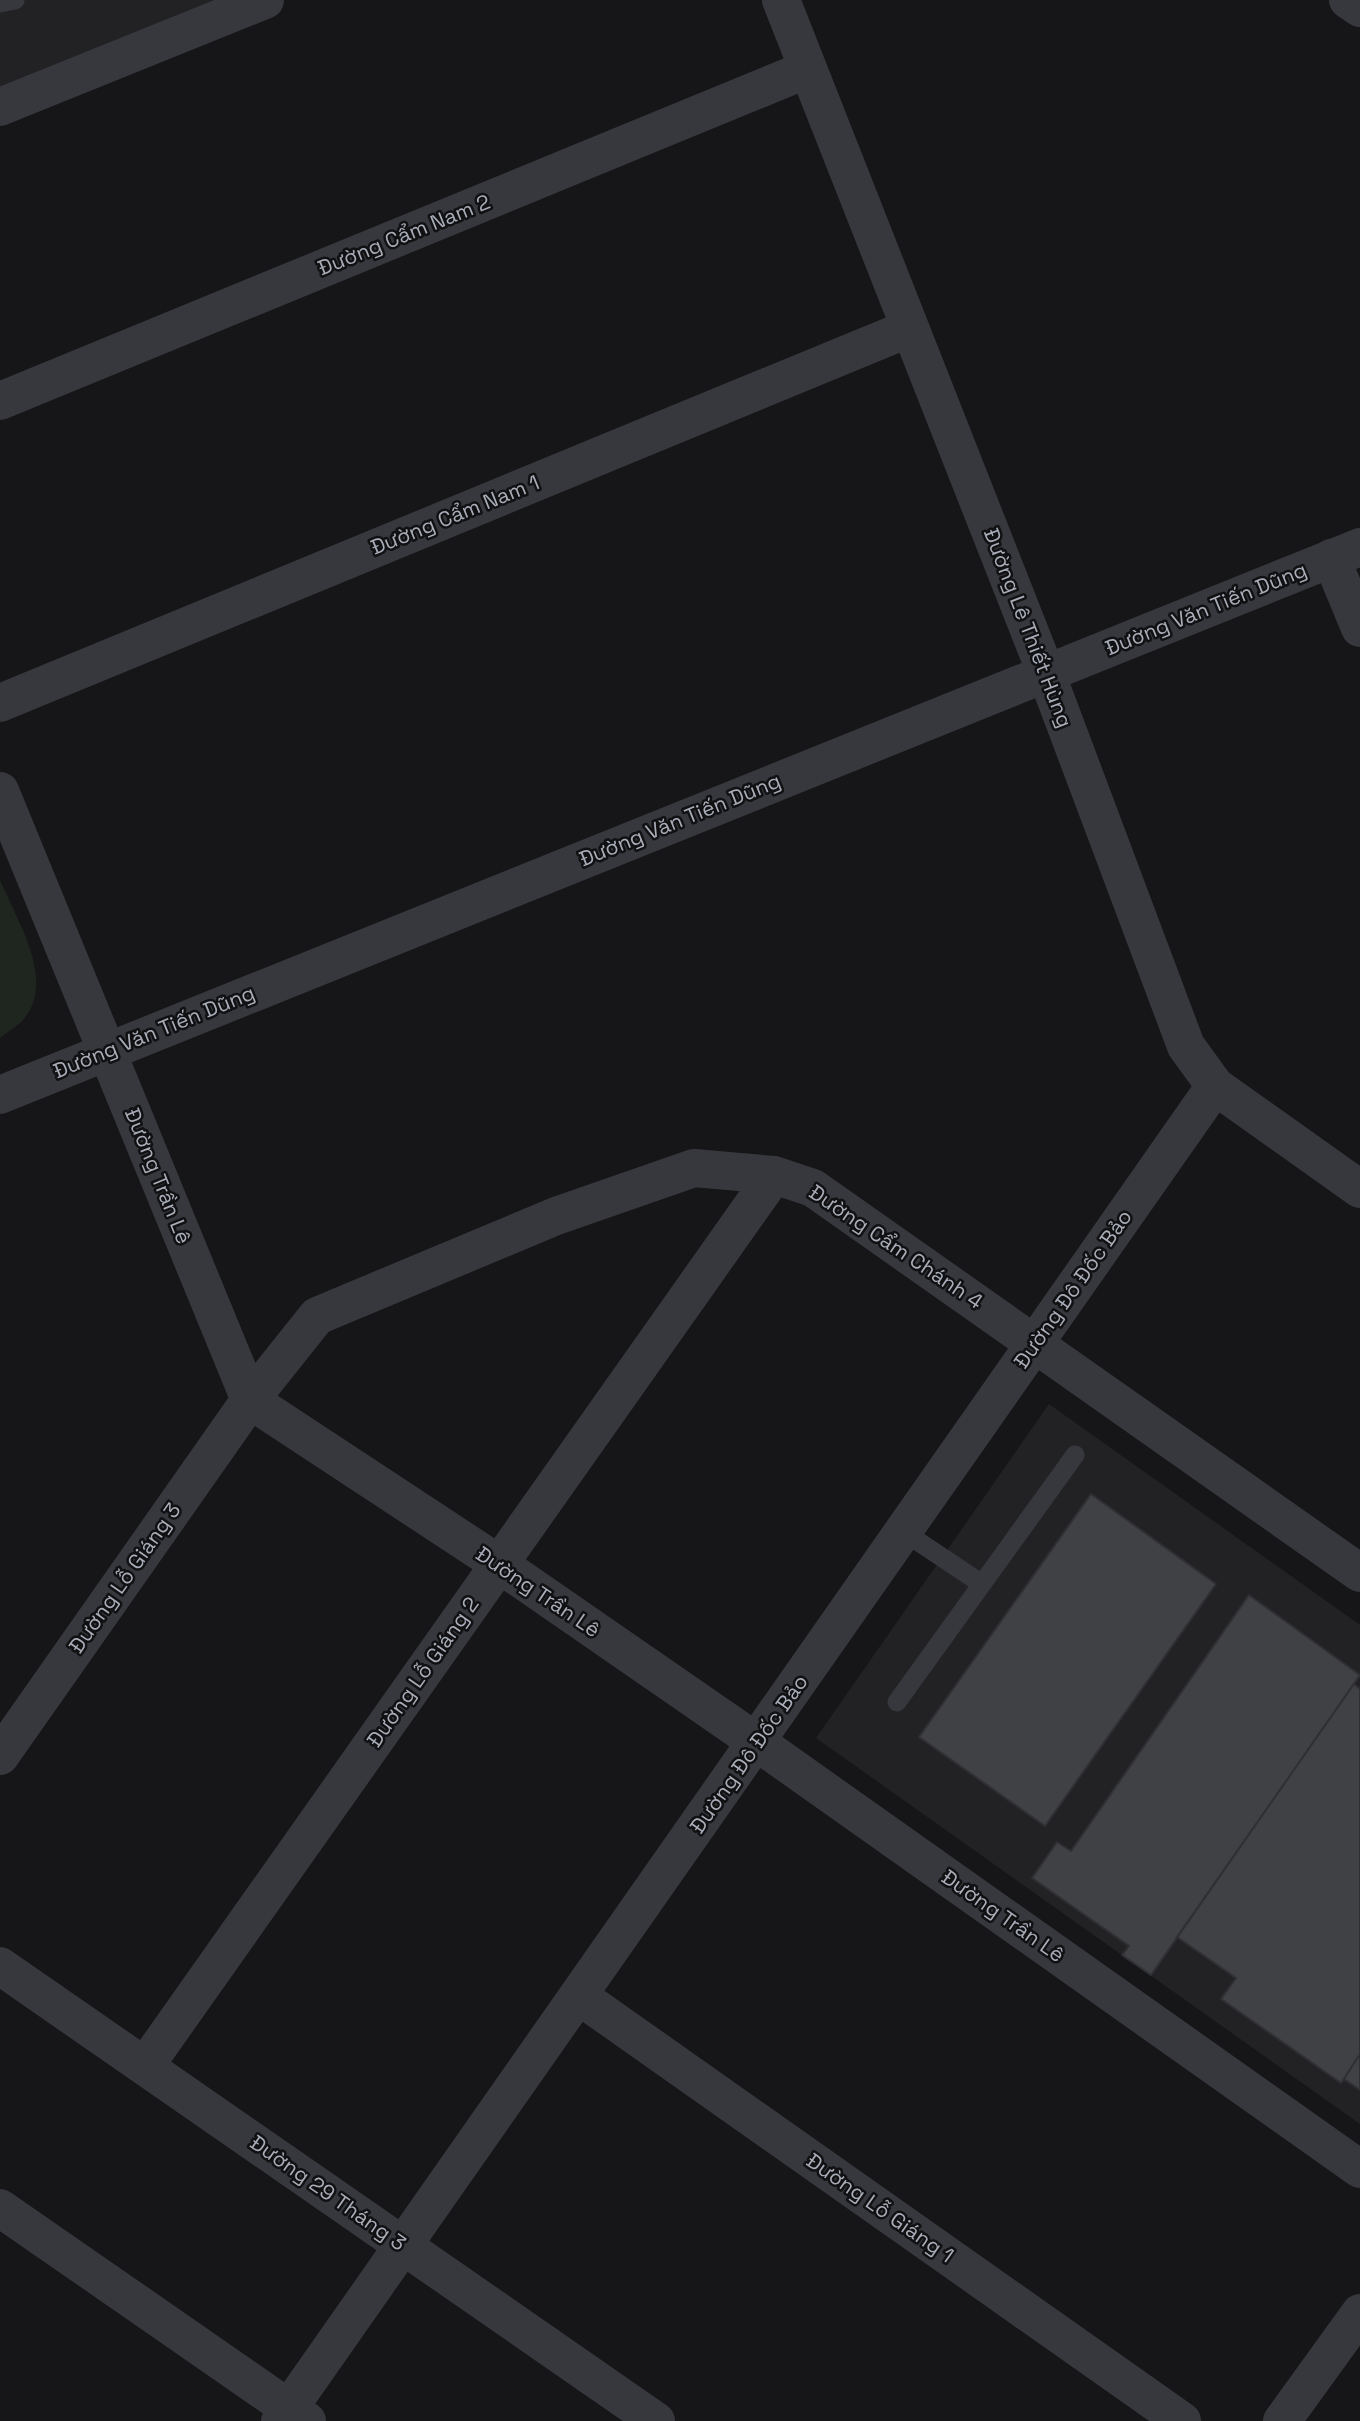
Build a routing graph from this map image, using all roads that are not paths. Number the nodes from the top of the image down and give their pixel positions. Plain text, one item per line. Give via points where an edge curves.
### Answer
1 (15, 0) edge
2 (265, 0) edge
3 (781, 0) edge
4 (1348, 0) edge
5 (0, 3) edge
6 (1360, 8) edge
7 (808, 69) junction
8 (0, 107) edge
9 (910, 328) junction
10 (0, 401) edge
11 (1346, 552) edge
12 (1360, 628) edge
13 (1046, 673) junction
14 (0, 703) edge
15 (0, 791) edge
16 (107, 1051) junction
17 (1215, 1086) junction
18 (0, 1095) edge
19 (774, 1175) junction
20 (1360, 1189) edge
21 (1036, 1342) junction
22 (250, 1400) junction
23 (1075, 1455) dead end
24 (904, 1532) junction
25 (499, 1564) junction
26 (1360, 1573) edge
27 (982, 1584) junction
28 (897, 1702) dead end
29 (758, 1743) junction
30 (0, 1756) edge
31 (0, 1966) edge
32 (579, 1996) junction
33 (145, 2066) junction
34 (1360, 2169) edge
35 (0, 2208) edge
36 (404, 2246) junction
37 (1360, 2313) edge
38 (292, 2417) edge
39 (656, 2421) edge
40 (1182, 2421) edge
41 (1282, 2421) edge

1 - 5 lane
2 - 8 street
3 - 7 street, Đường Lê Thiết Hùng
4 - 6 street
7 - 9 street, Đường Lê Thiết Hùng
7 - 10 street, Đường Cẩm Nam 2
9 - 13 street, Đường Lê Thiết Hùng
9 - 14 street, Đường Cẩm Nam 1
11 - 12 street
11 - 13 street, Đường Văn Tiến Dũng
13 - 16 street, Đường Văn Tiến Dũng
13 - 17 street, Đường Lê Thiết Hùng via 1185,1046
15 - 16 street, Đường Trần Lê
16 - 18 street, Đường Văn Tiến Dũng
16 - 22 street, Đường Trần Lê
17 - 20 street, Đường Lê Thiết Hùng
17 - 21 street, Đường Đô Đốc Bảo
19 - 21 street, Đường Cẩm Chánh 4 via 813,1188
19 - 22 street, Đường Cẩm Chánh 4 via 694,1168 556,1216 317,1316
19 - 25 street, Đường Lỗ Giáng 2
21 - 24 street, Đường Đô Đốc Bảo
21 - 26 street, Đường Cẩm Chánh 4
22 - 25 street, Đường Trần Lê
22 - 30 street, Đường Lỗ Giáng 3
23 - 27 lane
24 - 27 lane
24 - 29 street, Đường Đô Đốc Bảo
25 - 29 street, Đường Trần Lê
25 - 33 street, Đường Lỗ Giáng 2
27 - 28 lane
29 - 32 street, Đường Đô Đốc Bảo
29 - 34 street, Đường Trần Lê
31 - 33 street, Đường 29 Tháng 3
32 - 36 street, Đường Đô Đốc Bảo
32 - 40 street, Đường Lỗ Giáng 1
33 - 36 street, Đường 29 Tháng 3
35 - 38 street
36 - 38 street, Đường Đô Đốc Bảo
36 - 39 street, Đường 29 Tháng 3
37 - 41 street

